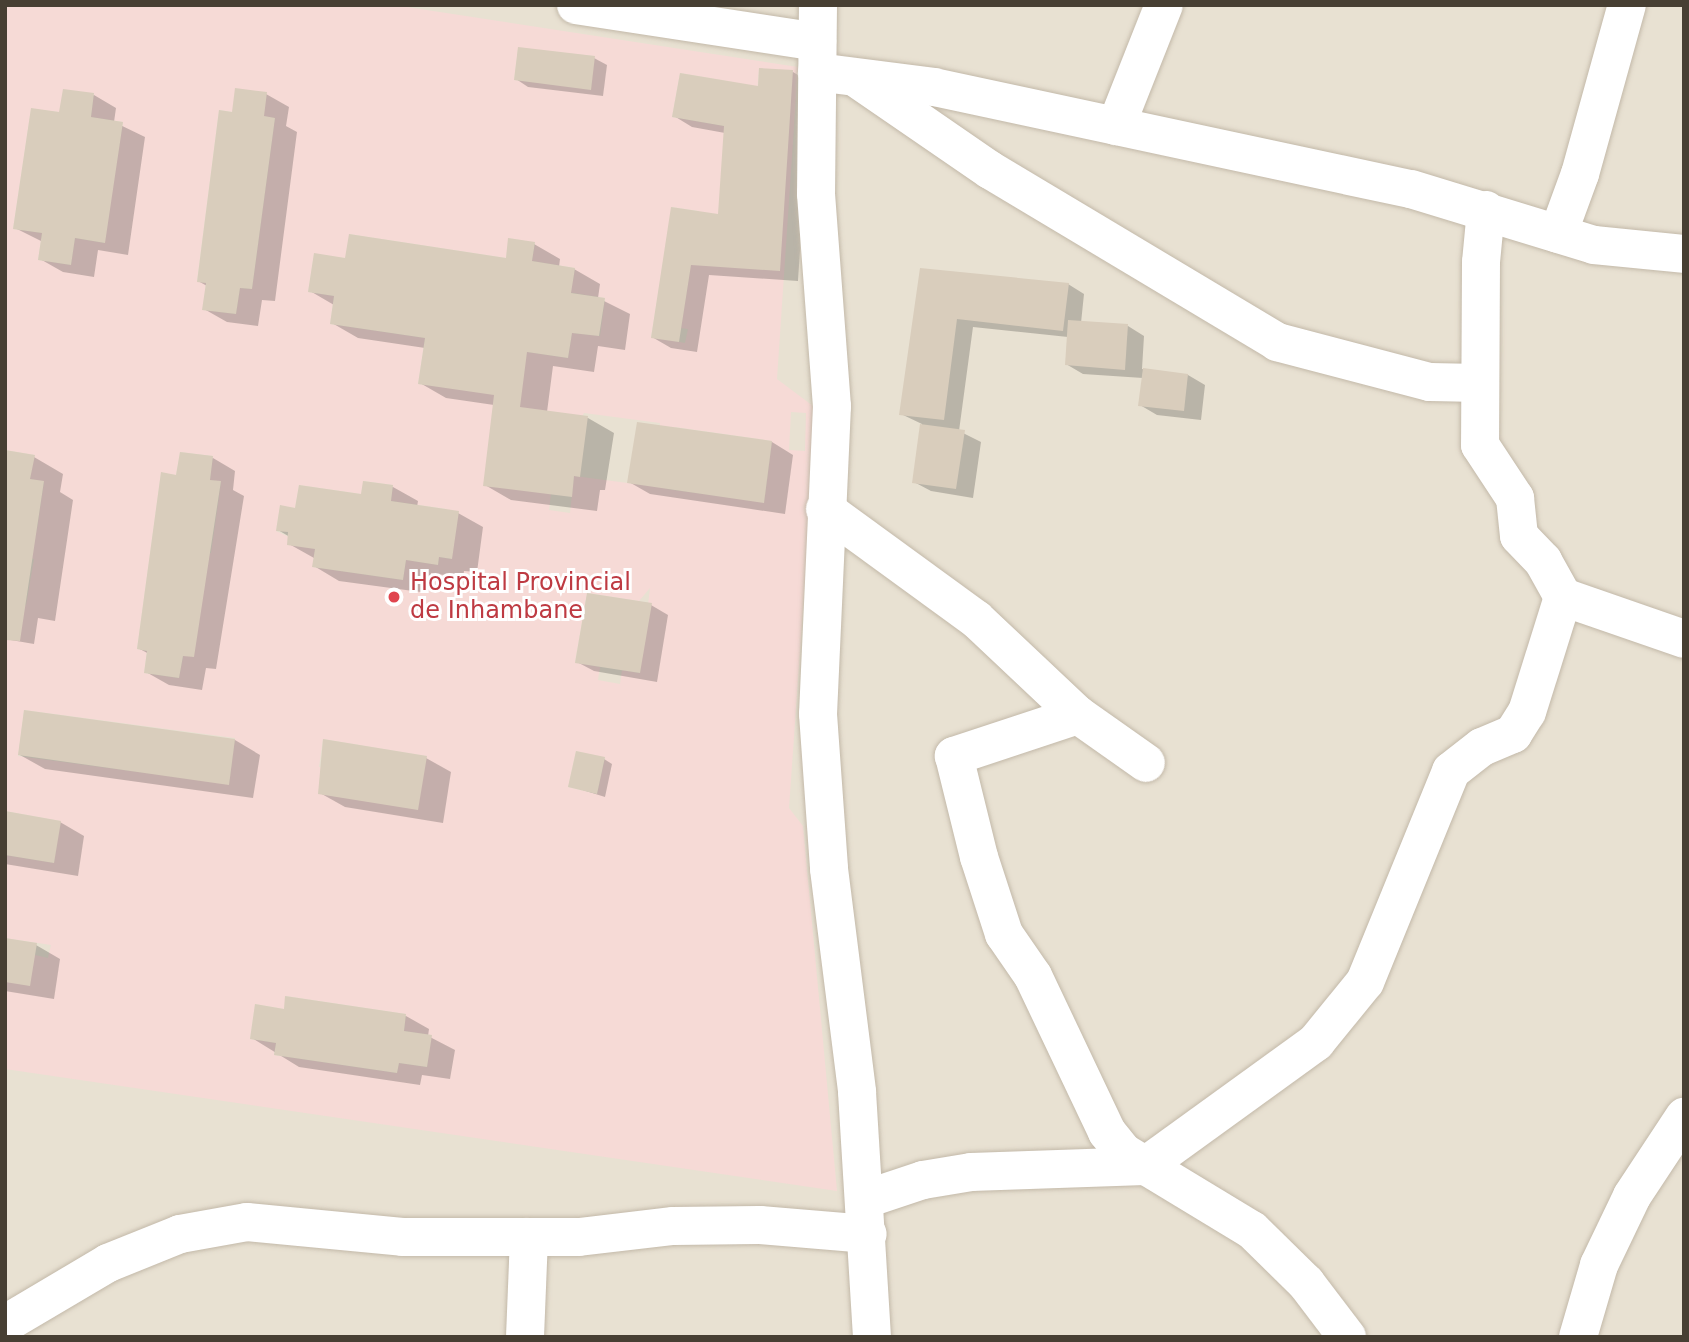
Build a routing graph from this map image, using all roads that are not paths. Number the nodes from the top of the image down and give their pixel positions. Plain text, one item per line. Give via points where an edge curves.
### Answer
1 (576, 5) edge
2 (688, 5) edge
3 (1164, 5) edge
4 (1627, 5) edge
5 (648, 16) junction
6 (818, 40) edge
7 (855, 77) junction
8 (1116, 126) junction
9 (1486, 210) junction
10 (1558, 234) junction
11 (1684, 254) edge
12 (1480, 383) junction
13 (825, 509) junction
14 (1563, 597) junction
15 (1684, 639) edge
16 (1079, 715) junction
17 (1146, 763) dead end
18 (1684, 1117) edge
19 (1145, 1166) junction
20 (867, 1217) junction
21 (529, 1237) junction
22 (5, 1324) edge
23 (525, 1337) edge
24 (872, 1337) edge
25 (1347, 1337) edge
26 (1578, 1337) edge

1 - 5 street
2 - 5 street
3 - 8 street
4 - 10 street via 1580,174
5 - 6 street
6 - 7 street
6 - 13 street via 816,194 832,406
7 - 8 street via 934,87
7 - 12 street via 990,170 1277,342 1430,382
8 - 9 street via 1411,189
9 - 10 street
9 - 12 street
10 - 11 street via 1594,246
12 - 14 street via 1480,445 1515,498 1521,541 1543,561
13 - 16 street via 976,619
13 - 20 street via 818,714 821,776
14 - 15 street
14 - 19 street via 1527,712 1513,734 1482,747 1451,771 1397,912 1349,1006 1316,1042
16 - 17 street
16 - 19 street via 964,752 952,761 1004,934 1033,976 1107,1132
18 - 26 street via 1632,1196 1599,1265
19 - 20 street via 971,1172 923,1180
19 - 25 street via 1252,1230 1306,1283
20 - 21 street
20 - 24 street
21 - 22 street via 402,1237 247,1222 180,1234 108,1264
21 - 23 street

